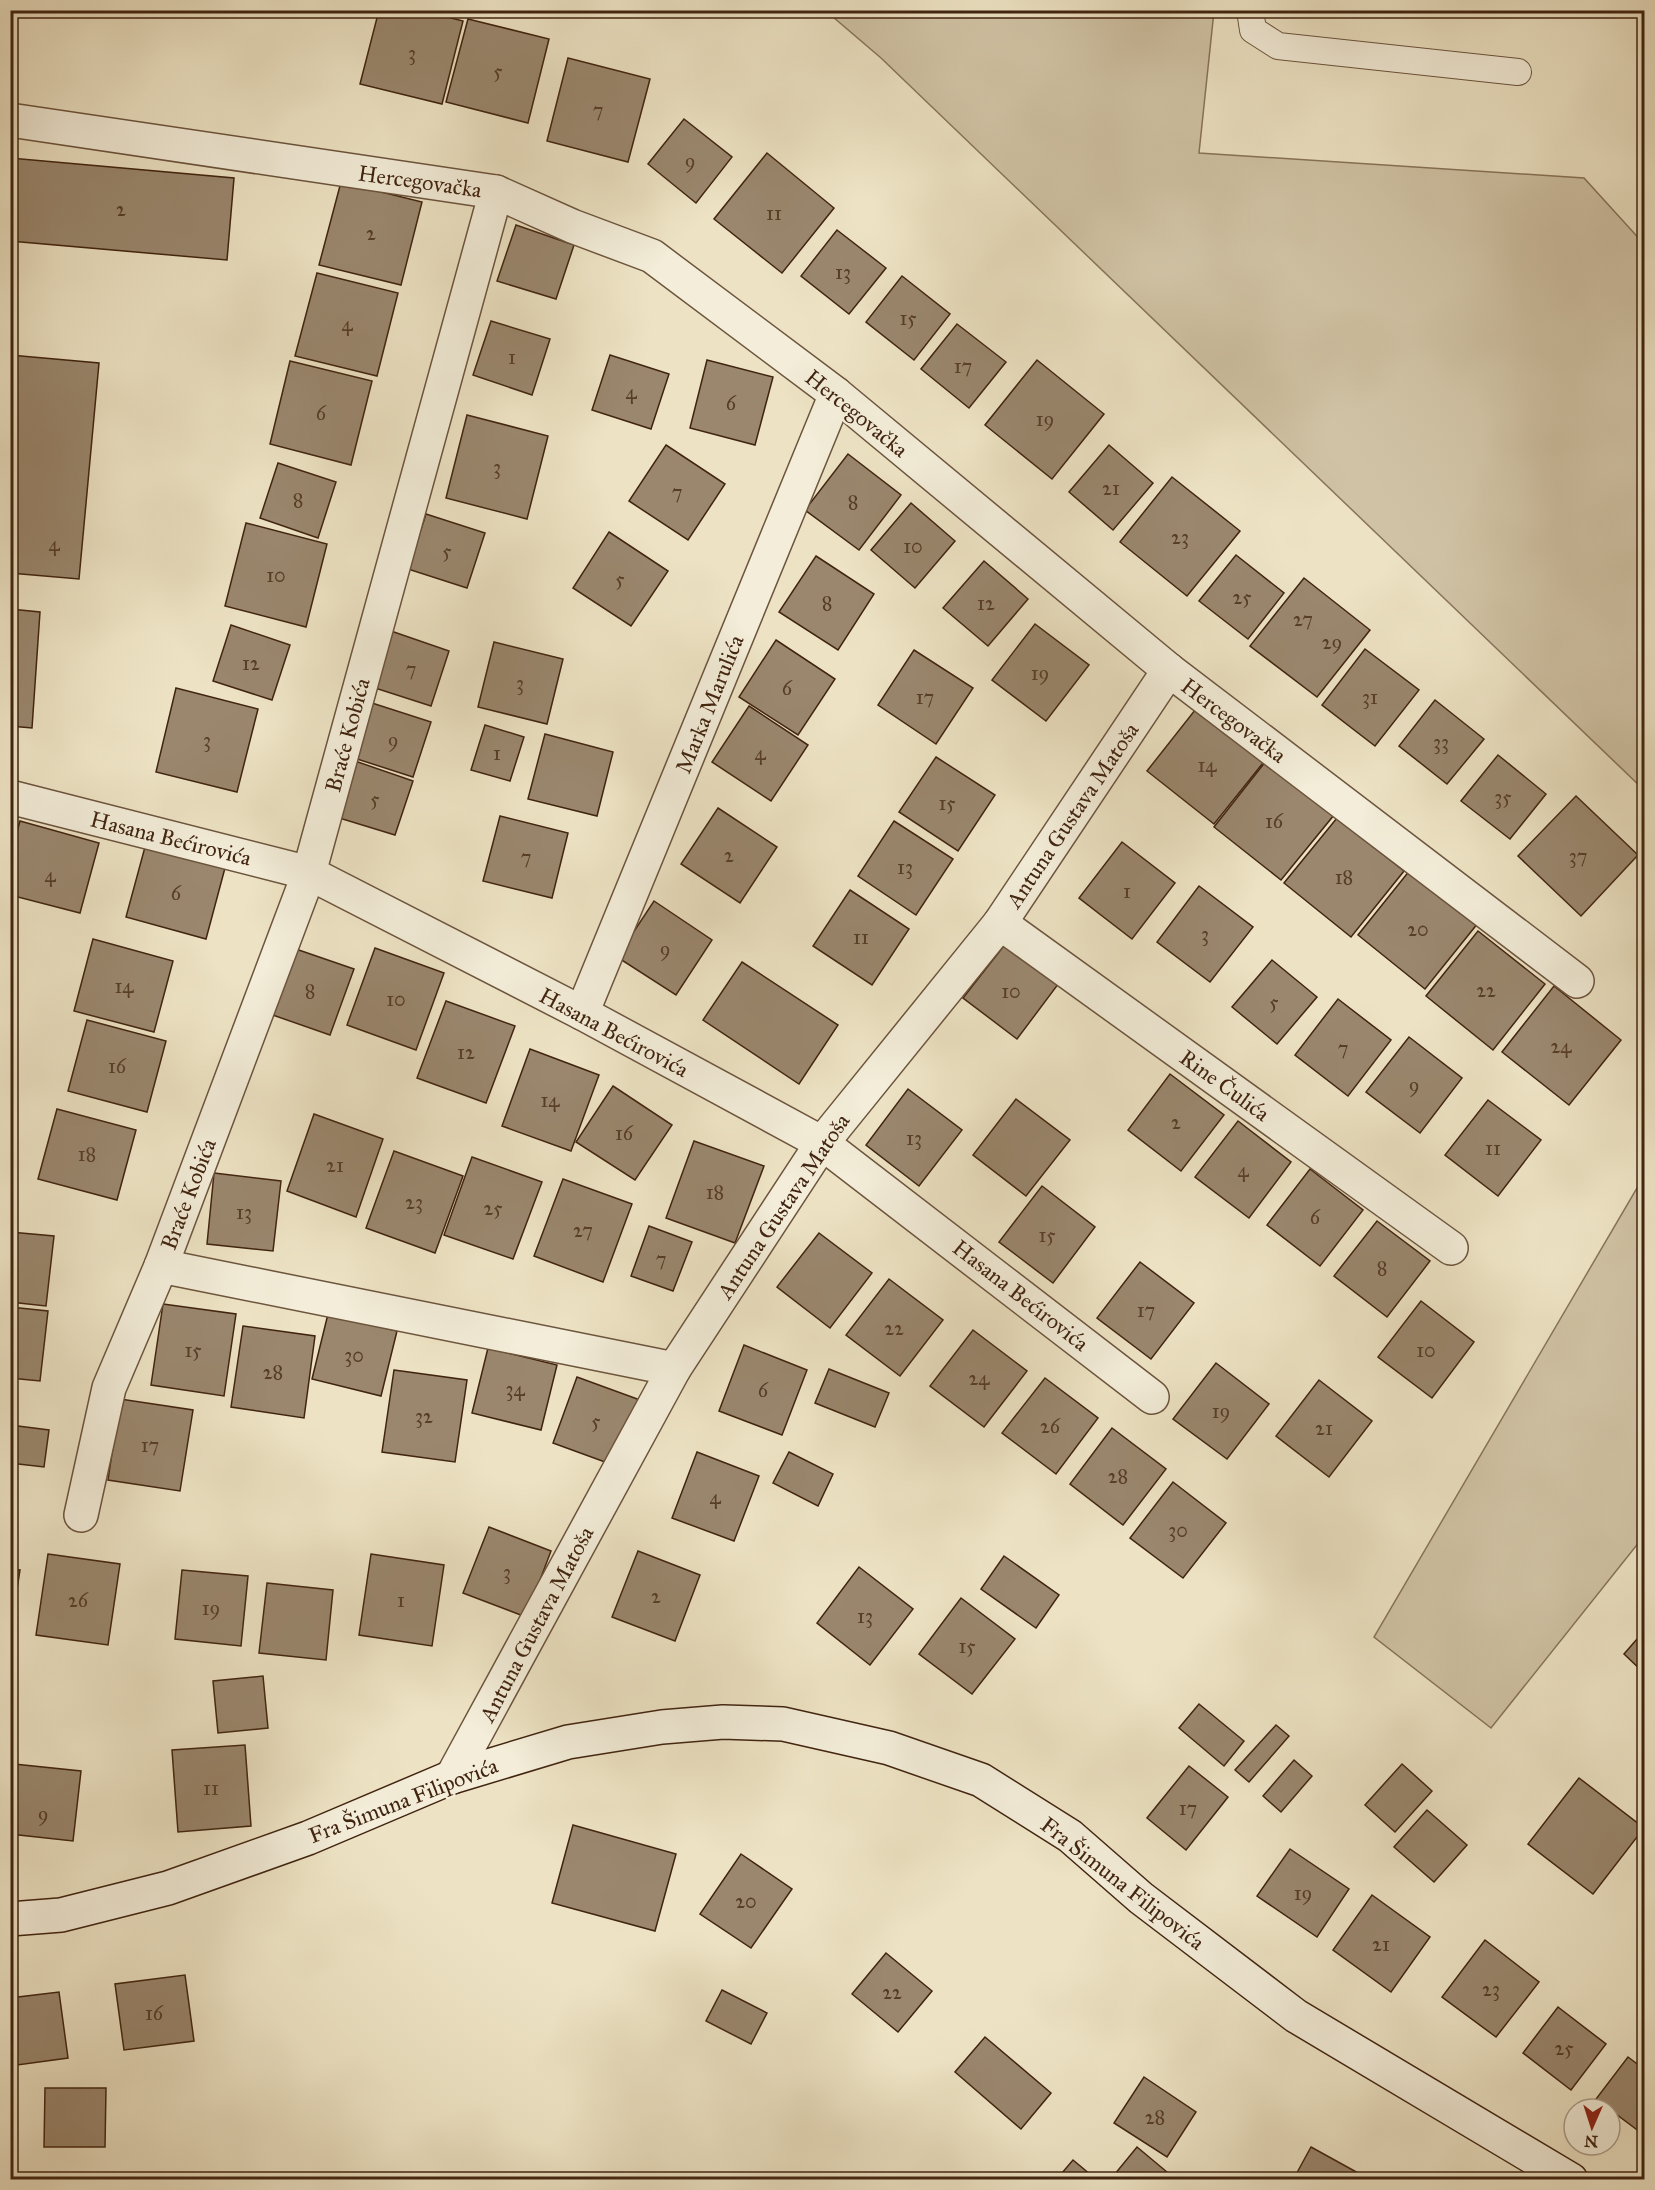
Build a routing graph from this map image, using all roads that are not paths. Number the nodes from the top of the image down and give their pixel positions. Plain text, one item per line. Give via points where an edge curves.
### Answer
1 (1250, 10) edge
2 (1518, 72) dead end
3 (10, 120) edge
4 (496, 192) junction
5 (836, 394) junction
6 (1169, 670) junction
7 (10, 797) edge
8 (309, 873) junction
9 (1000, 923) junction
10 (1577, 981) dead end
11 (582, 1013) junction
12 (822, 1143) junction
13 (1451, 1248) dead end
14 (161, 1266) junction
15 (674, 1369) junction
16 (1152, 1397) dead end
17 (81, 1515) dead end
18 (452, 1777) junction
19 (10, 1919) edge
20 (1571, 2180) edge

1 - 2 lane via 1253,30 1278,46
3 - 4 street, Hercegovačka
4 - 5 street, Hercegovačka via 652,256
4 - 8 street, Braće Kobića
5 - 6 street, Hercegovačka
5 - 11 street, Marka Marulića
6 - 9 street, Antuna Gustava Matoša
6 - 10 street, Hercegovačka
7 - 8 street, Hasana Bećirovića
8 - 11 street, Hasana Bećirovića
8 - 14 street, Braće Kobića
9 - 12 street, Antuna Gustava Matoša
9 - 13 street, Rine Čulića
11 - 12 street, Hasana Bećirovića
12 - 15 street, Antuna Gustava Matoša
12 - 16 street, Hasana Bećirovića
14 - 15 street, Braće Kobića
14 - 17 street, Braće Kobića via 109,1388
15 - 18 street, Antuna Gustava Matoša
18 - 19 street, Fra Šimuna Filipovića via 308,1838 168,1888 61,1915
18 - 20 street, Fra Šimuna Filipovića via 568,1742 723,1722 783,1724 889,1748 981,1780 1070,1836 1141,1898 1296,2016

